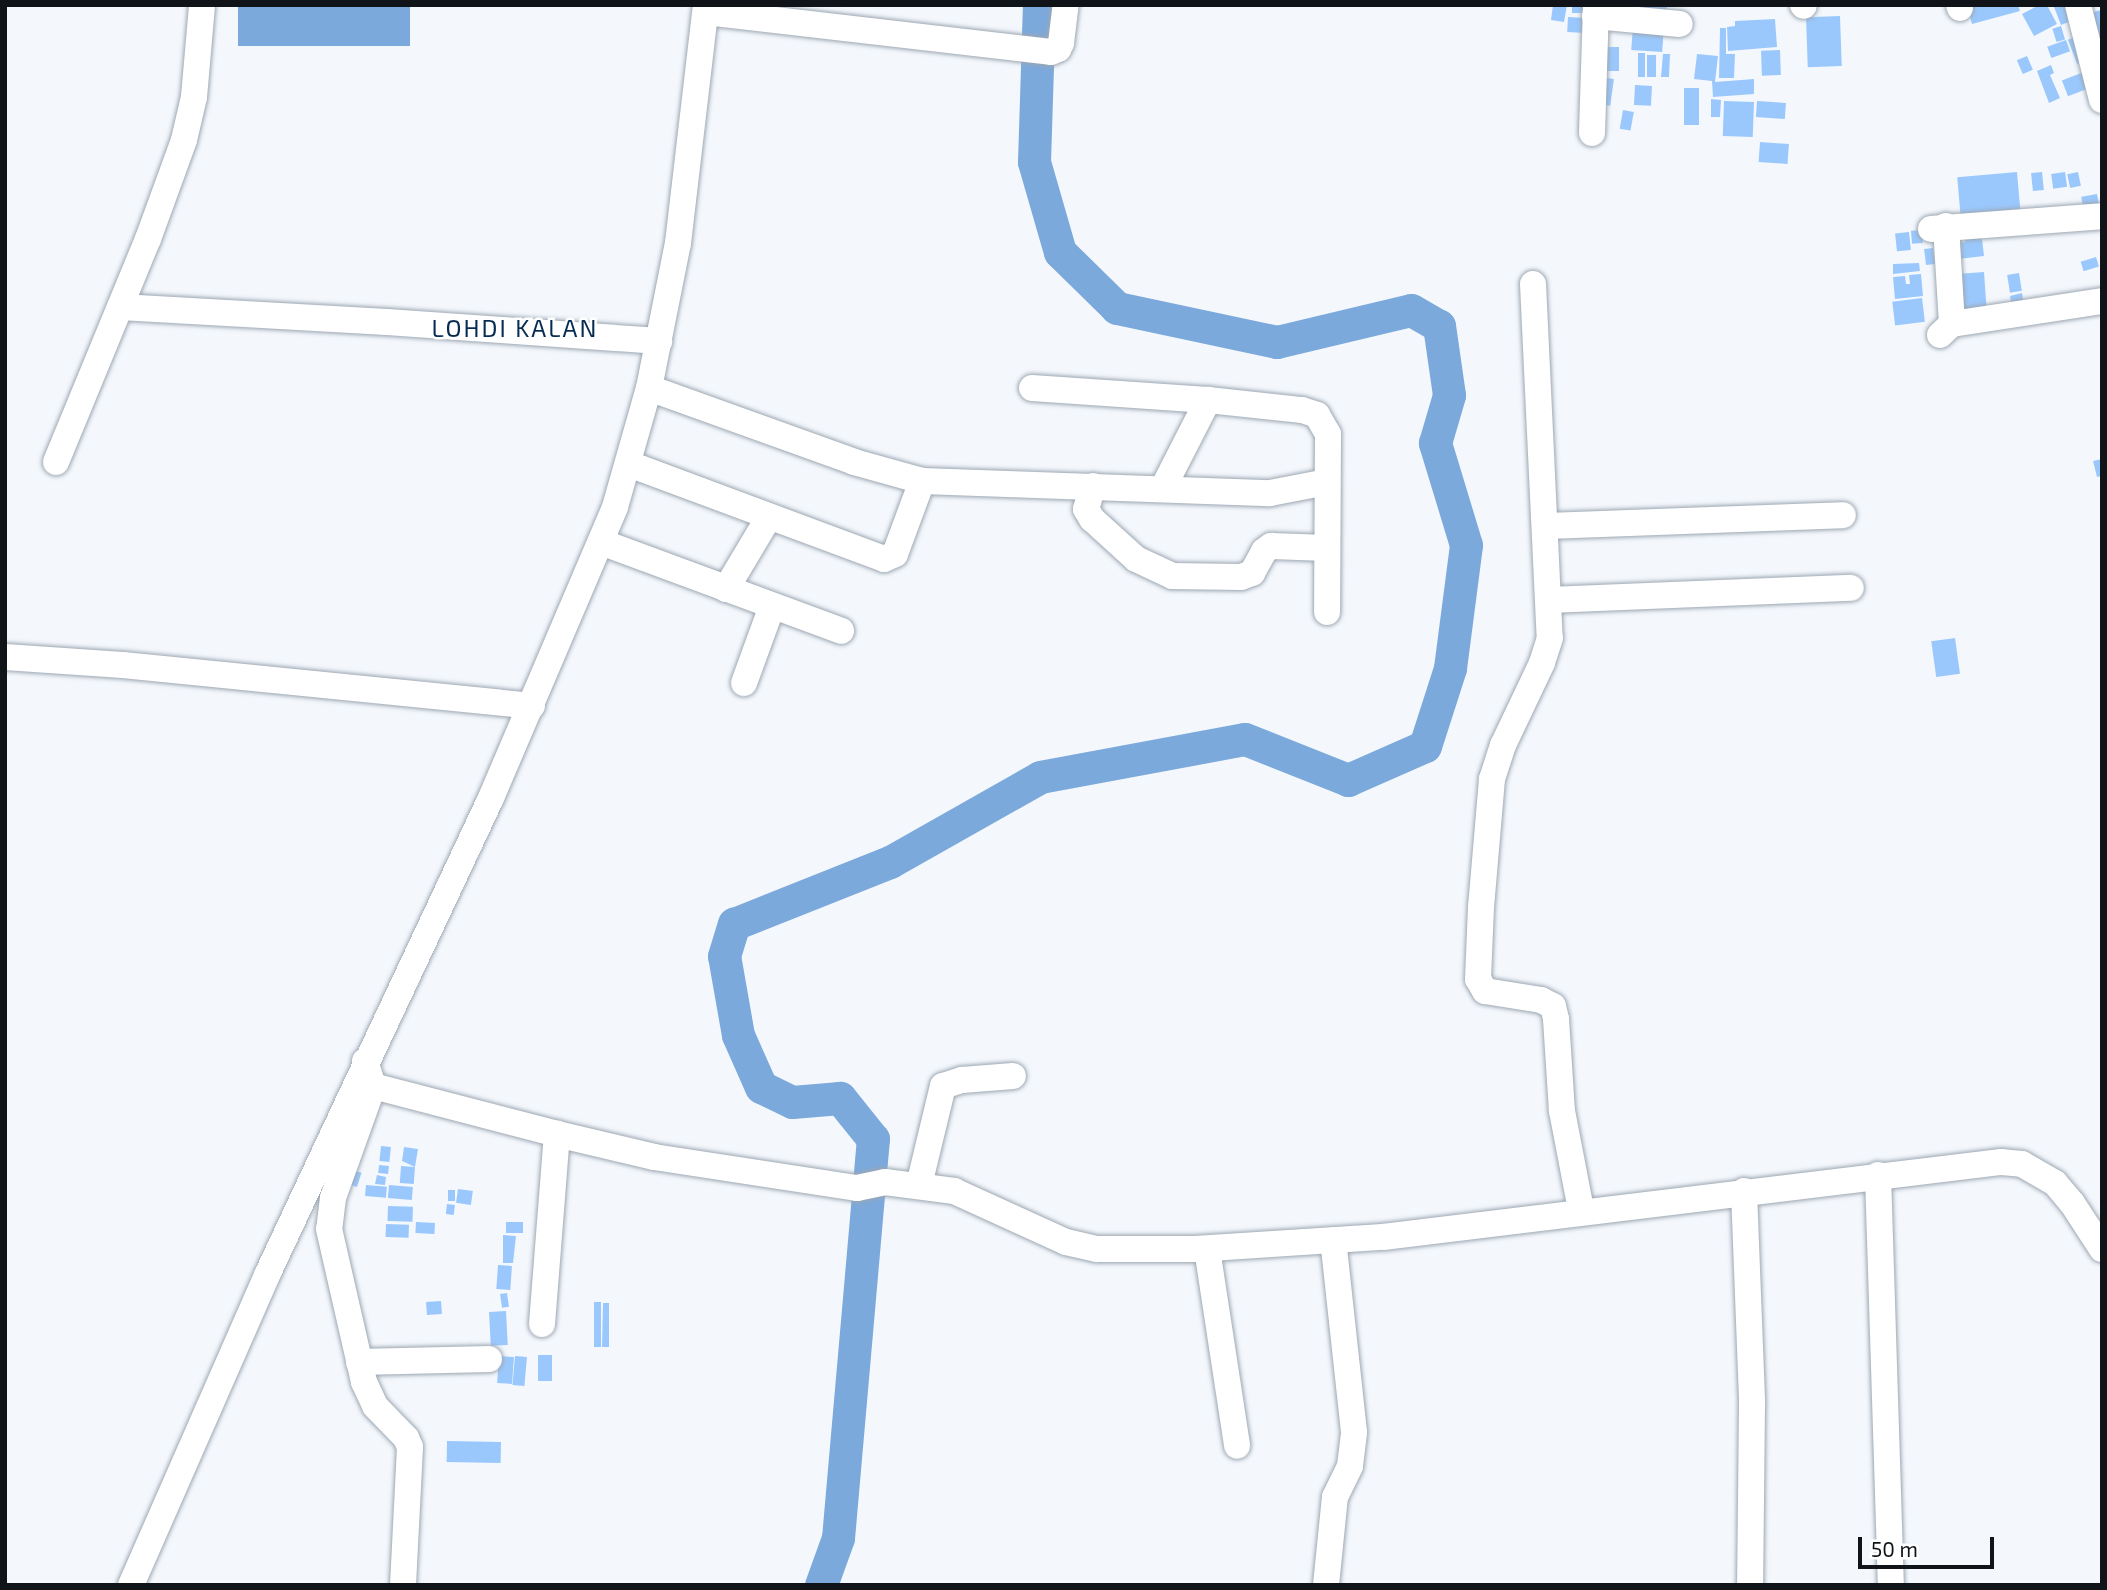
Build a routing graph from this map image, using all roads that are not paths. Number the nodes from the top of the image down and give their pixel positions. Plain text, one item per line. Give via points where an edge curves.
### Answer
1 (202, 5) edge
2 (1066, 5) edge
3 (2078, 5) edge
4 (706, 9) edge
5 (1595, 11) edge
6 (1680, 24) dead end
7 (2102, 100) edge
8 (1592, 133) dead end
9 (2102, 216) edge
10 (1533, 284) dead end
11 (2102, 301) edge
12 (120, 307) junction
13 (659, 341) junction
14 (649, 388) junction
15 (1032, 388) dead end
16 (1208, 400) junction
17 (56, 462) dead end
18 (629, 464) junction
19 (922, 481) junction
20 (1327, 482) junction
21 (1093, 486) junction
22 (1163, 488) junction
23 (1843, 515) dead end
24 (769, 517) junction
25 (1546, 526) junction
26 (601, 542) junction
27 (1327, 548) junction
28 (1851, 588) dead end
29 (726, 589) junction
30 (1549, 600) junction
31 (772, 606) junction
32 (1327, 612) dead end
33 (841, 631) dead end
34 (5, 657) edge
35 (744, 683) dead end
36 (532, 706) junction
37 (369, 1074) junction
38 (1013, 1076) dead end
39 (557, 1134) junction
40 (1878, 1175) junction
41 (919, 1185) junction
42 (1744, 1191) junction
43 (1581, 1210) junction
44 (1333, 1240) junction
45 (1207, 1248) junction
46 (2102, 1249) edge
47 (542, 1324) dead end
48 (489, 1359) dead end
49 (359, 1362) junction
50 (1237, 1446) dead end
51 (403, 1583) edge
52 (131, 1585) edge
53 (1326, 1585) edge
54 (1750, 1585) edge
55 (1891, 1585) edge

1 - 12 street via 194,97 184,140
2 - 4 street via 1060,47 1055,51
3 - 7 street
4 - 13 street via 680,230
5 - 6 street
5 - 8 street
9 - 11 street via 1938,228 1946,330
10 - 25 street
12 - 13 street
12 - 17 street
13 - 14 street
14 - 18 street
14 - 19 street via 854,462
15 - 16 street
16 - 20 street via 1317,415 1328,434
16 - 22 street
18 - 24 street
18 - 26 street
19 - 21 street
19 - 24 street via 895,554 888,559
20 - 22 street via 1270,493
20 - 27 street
21 - 22 street
21 - 27 street via 1086,505 1088,516 1136,559 1172,576 1241,578 1252,573 1271,546
23 - 25 street
24 - 29 street
25 - 30 street
26 - 29 street
26 - 36 street
27 - 32 street
28 - 30 street
29 - 31 street
30 - 43 street via 1548,649 1492,779 1478,979 1485,992 1541,1000 1552,1006 1562,1111
31 - 33 street
31 - 35 street
34 - 36 street
36 - 37 street
37 - 39 street
37 - 49 street via 328,1216
37 - 52 street via 267,1275
38 - 41 street via 943,1086
39 - 41 street via 654,1157 857,1188 885,1182
39 - 47 street
40 - 42 street
40 - 46 street via 2001,1162 2022,1164 2055,1184
40 - 55 street
41 - 45 street via 976,1199 1080,1246
42 - 43 street
42 - 54 street via 1752,1404
43 - 44 street
44 - 45 street
44 - 53 street via 1354,1432 1350,1466 1335,1497
45 - 50 street
48 - 49 street
49 - 51 street via 375,1406 410,1447

